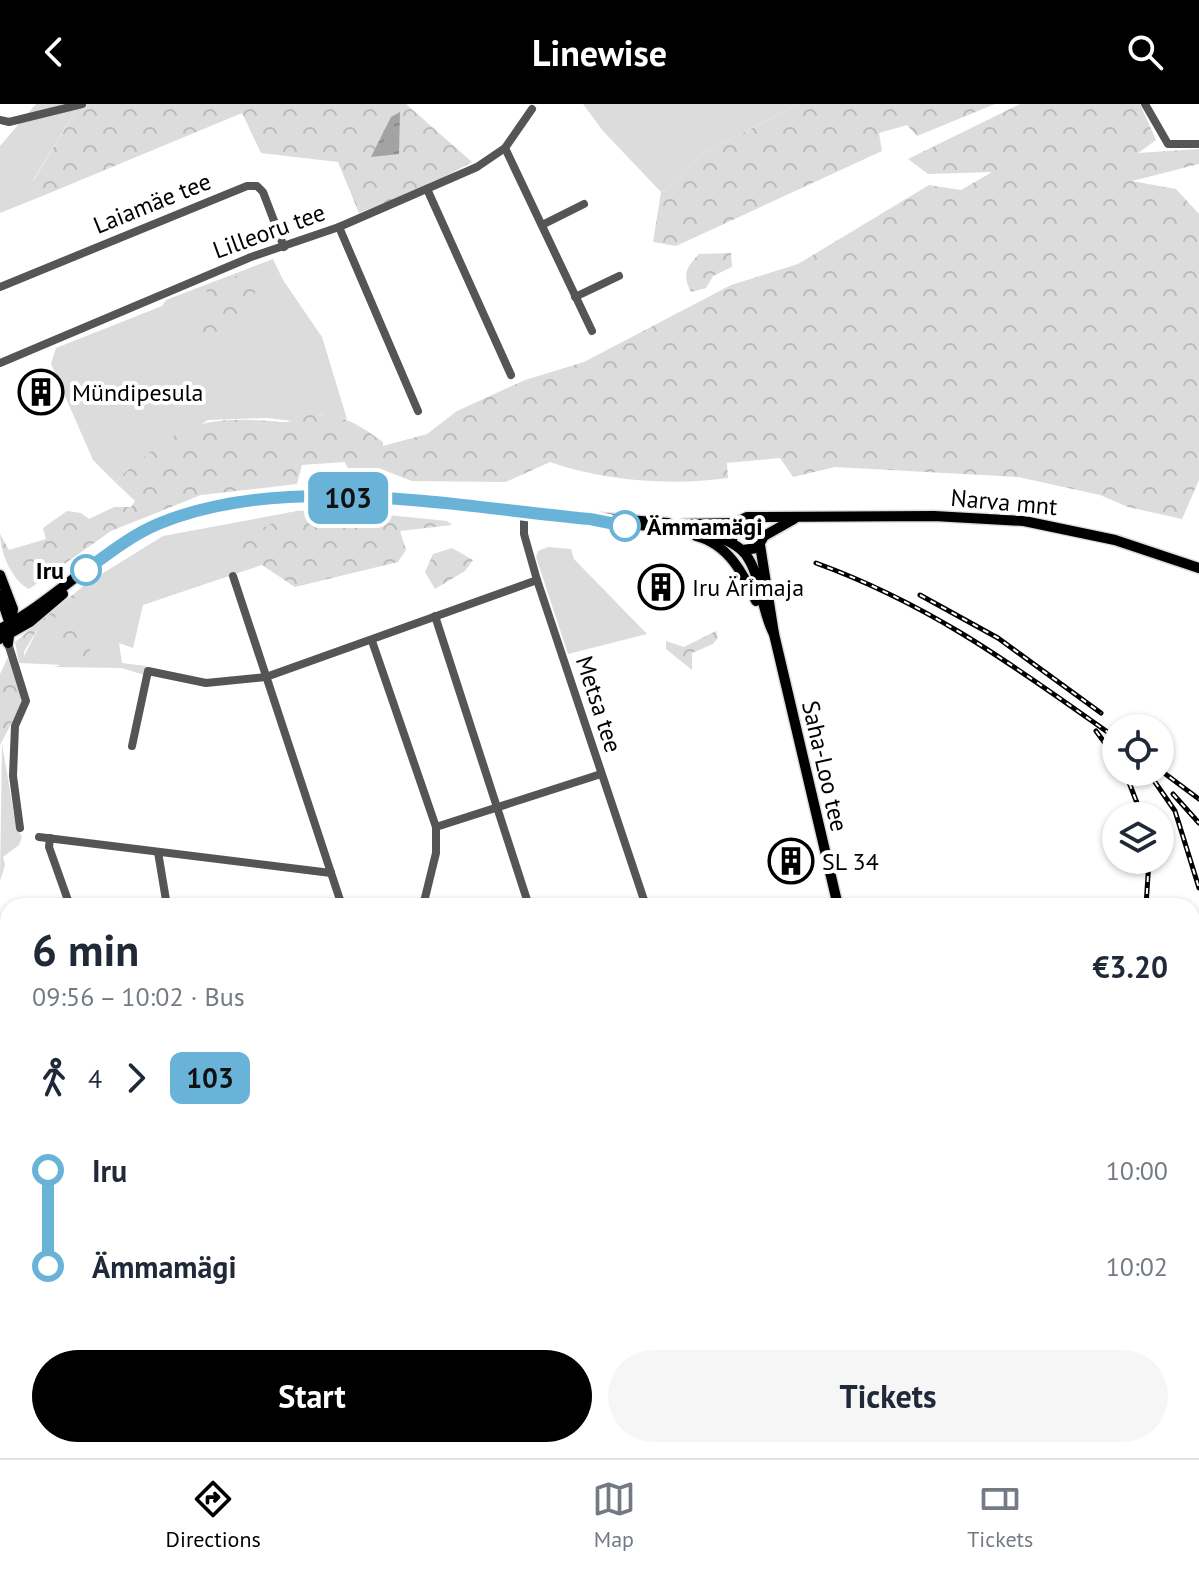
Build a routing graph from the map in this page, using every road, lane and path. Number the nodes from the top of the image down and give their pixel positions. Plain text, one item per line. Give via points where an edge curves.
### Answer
1 (82, 104) edge
2 (1145, 104) edge
3 (532, 109) dead end
4 (0, 120) edge
5 (1199, 144) edge
6 (505, 148) junction
7 (427, 189) junction
8 (584, 204) dead end
9 (542, 225) junction
10 (339, 227) junction
11 (284, 247) junction
12 (619, 276) dead end
13 (0, 287) edge
14 (575, 297) junction
15 (592, 331) dead end
16 (0, 363) edge
17 (511, 375) dead end
18 (418, 411) dead end
19 (524, 512) junction
20 (799, 517) junction
21 (590, 519) junction
22 (756, 519) junction
23 (735, 523) junction
24 (651, 528) junction
25 (732, 540) junction
26 (762, 541) junction
27 (743, 550) junction
28 (1199, 568) edge
29 (86, 570) junction
30 (0, 575) edge
31 (233, 576) dead end
32 (537, 580) junction
33 (55, 592) junction
34 (4, 594) edge
35 (435, 616) junction
36 (765, 617) junction
37 (5, 634) edge
38 (774, 634) junction
39 (372, 641) junction
40 (266, 677) junction
41 (132, 746) dead end
42 (601, 774) junction
43 (496, 807) junction
44 (436, 827) junction
45 (20, 828) dead end
46 (39, 837) dead end
47 (50, 838) junction
48 (158, 852) junction
49 (331, 873) junction
50 (67, 898) edge
51 (166, 898) edge
52 (339, 898) edge
53 (425, 898) edge
54 (526, 898) edge
55 (643, 898) edge
56 (836, 898) edge

1 - 4 street
2 - 5 street via 1168,144
3 - 6 street, Lilleoru tee
6 - 7 street, Lilleoru tee
6 - 9 street
7 - 10 street, Lilleoru tee
7 - 17 street
8 - 9 street
9 - 14 street
10 - 11 street, Lilleoru tee
10 - 18 street
11 - 13 street, Laiamäe tee via 263,192 247,186
11 - 16 street, Lilleoru tee
12 - 14 street
14 - 15 street
19 - 21 main road, Narva mnt
19 - 29 main road, Narva mnt via 372,499 244,502 155,525
19 - 32 street, Metsa tee via 524,534
20 - 22 main road, Narva mnt
20 - 26 main road, Narva mnt
20 - 28 main road, Narva mnt via 1024,521 1115,540
21 - 23 main road, Narva mnt
21 - 24 main road, Narva mnt
22 - 23 main road, Narva mnt
22 - 26 main road
23 - 25 main road
24 - 25 main road, Narva mnt via 714,533
24 - 36 main road via 702,538 723,550
25 - 27 main road, Narva mnt
26 - 27 main road, Narva mnt
26 - 38 main road, Saha-Loo tee
27 - 36 main road, Saha-Loo tee
29 - 33 main road, Narva mnt
29 - 37 main road, Narva mnt via 30,622
30 - 34 main road
31 - 40 street
32 - 35 street
32 - 42 street, Metsa tee
33 - 34 main road via 27,605
33 - 37 main road, Narva mnt
34 - 37 main road
35 - 39 street
35 - 43 street
36 - 38 main road, Saha-Loo tee
37 - 45 street via 26,701 15,726 13,776
38 - 56 main road, Saha-Loo tee
39 - 40 street
39 - 44 street
40 - 41 street via 206,683 148,671
40 - 49 street
42 - 43 street
42 - 55 street, Metsa tee
43 - 44 street
43 - 54 street
44 - 53 street
46 - 47 street
47 - 48 street
47 - 50 street
48 - 49 street
48 - 51 street
49 - 52 street

